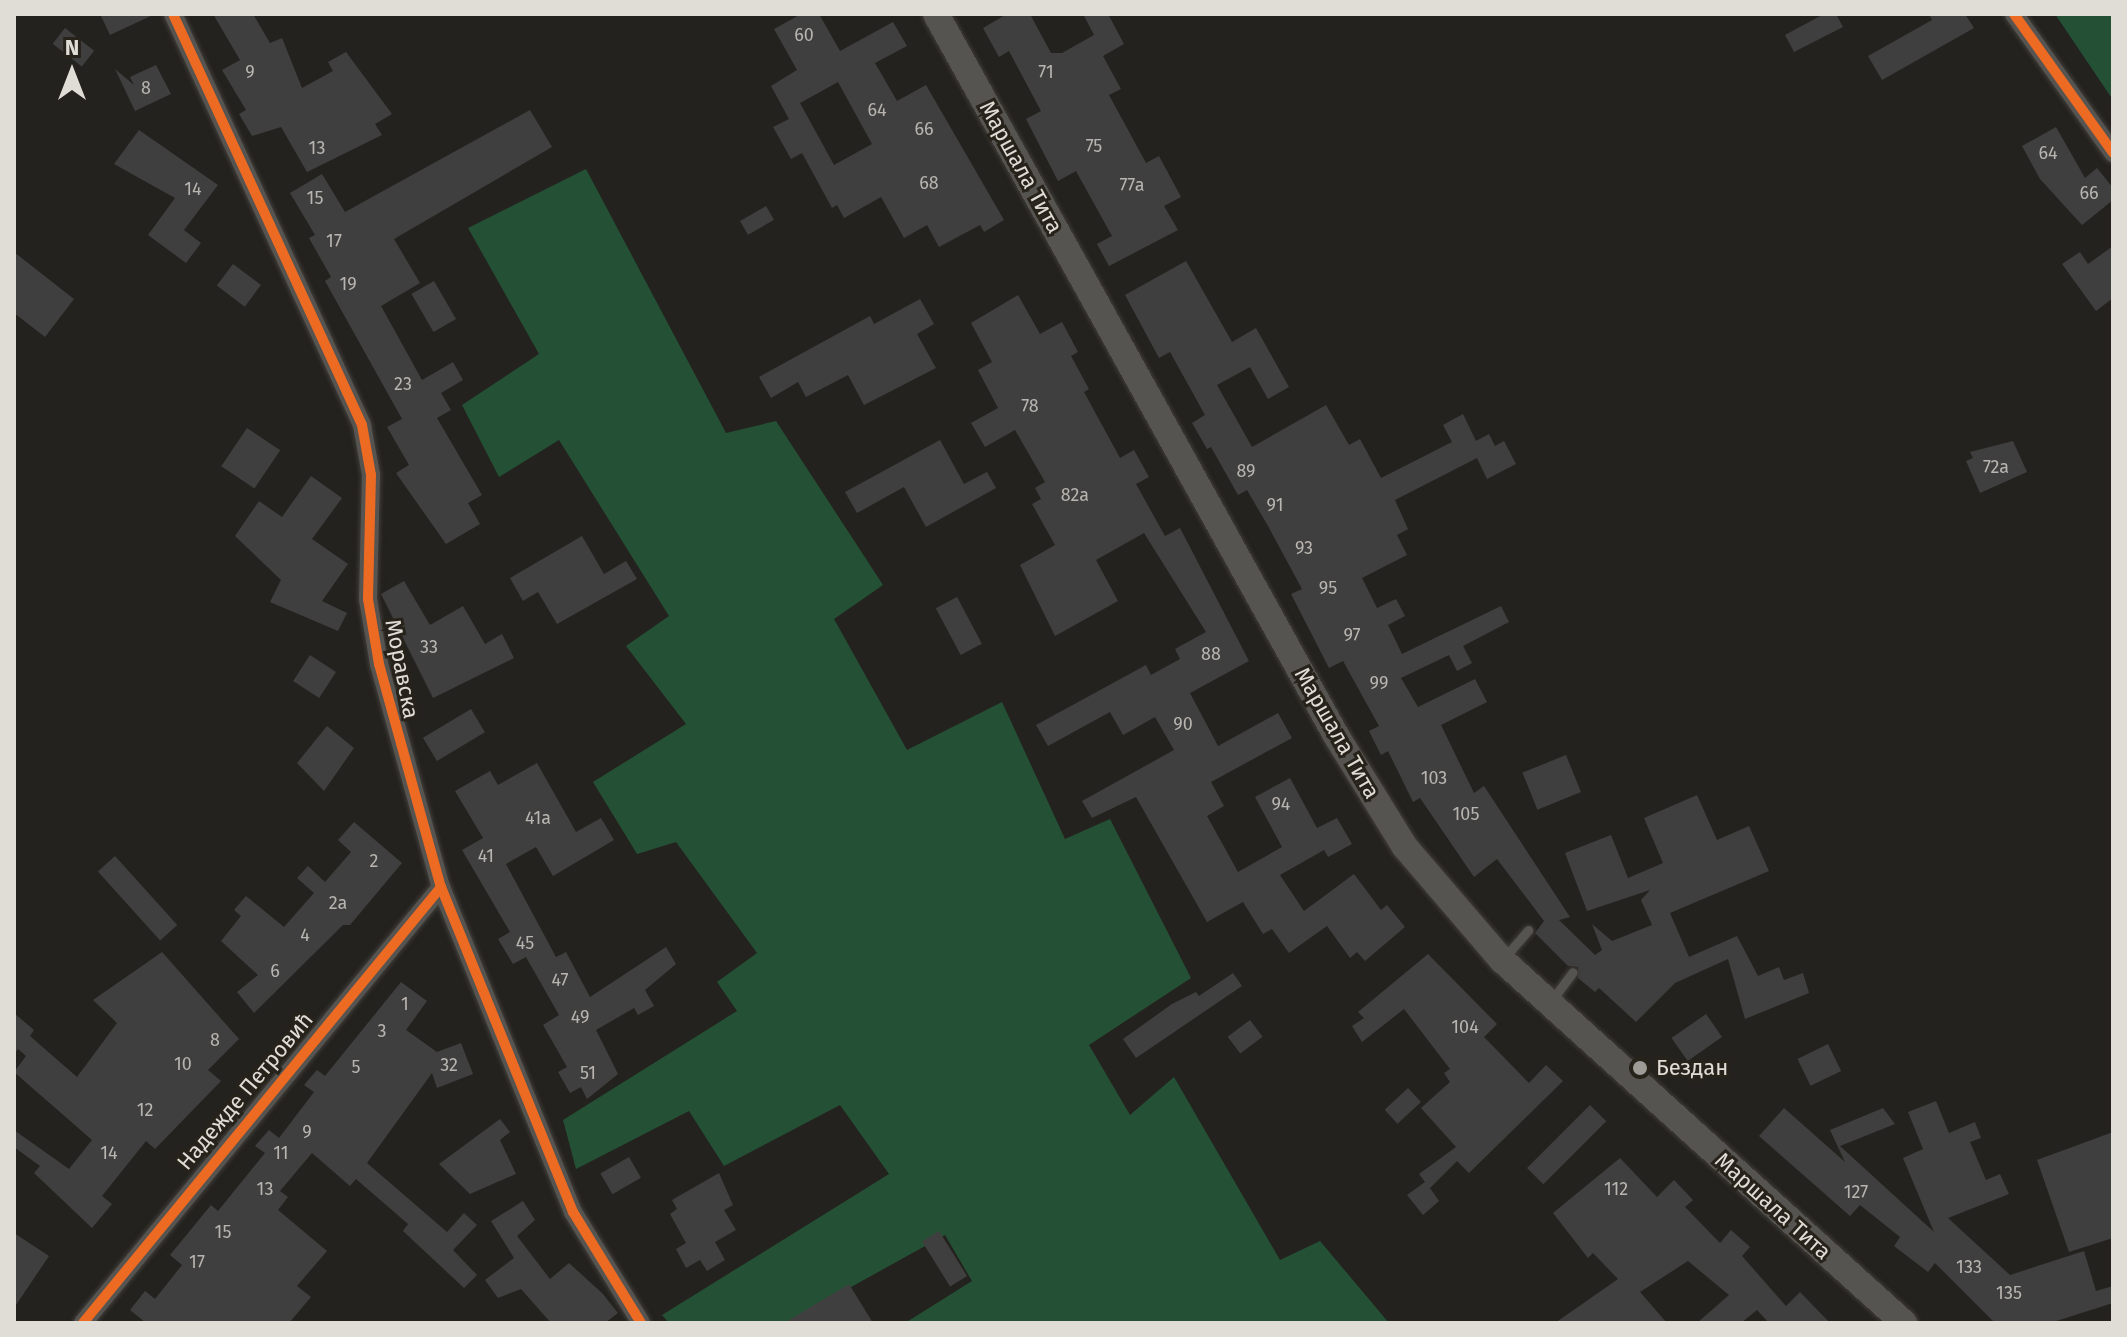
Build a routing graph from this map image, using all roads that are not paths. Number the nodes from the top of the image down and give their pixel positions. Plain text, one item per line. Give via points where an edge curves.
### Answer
1 (173, 14) edge
2 (936, 14) edge
3 (2014, 14) edge
4 (2113, 153) edge
5 (441, 887) junction
6 (1528, 930) dead end
7 (1502, 960) junction
8 (1573, 972) dead end
9 (1549, 1004) junction
10 (83, 1323) edge
11 (641, 1323) edge
12 (1904, 1323) edge

1 - 5 street, Моравска via 362,425 371,475 368,599 379,664
2 - 7 main road, Маршала Тита via 1337,737 1405,847
3 - 4 street
5 - 10 street, Надежде Петровић
5 - 11 street, Моравска via 573,1212
6 - 7 lane
7 - 9 main road, Маршала Тита
8 - 9 lane
9 - 12 main road, Маршала Тита

